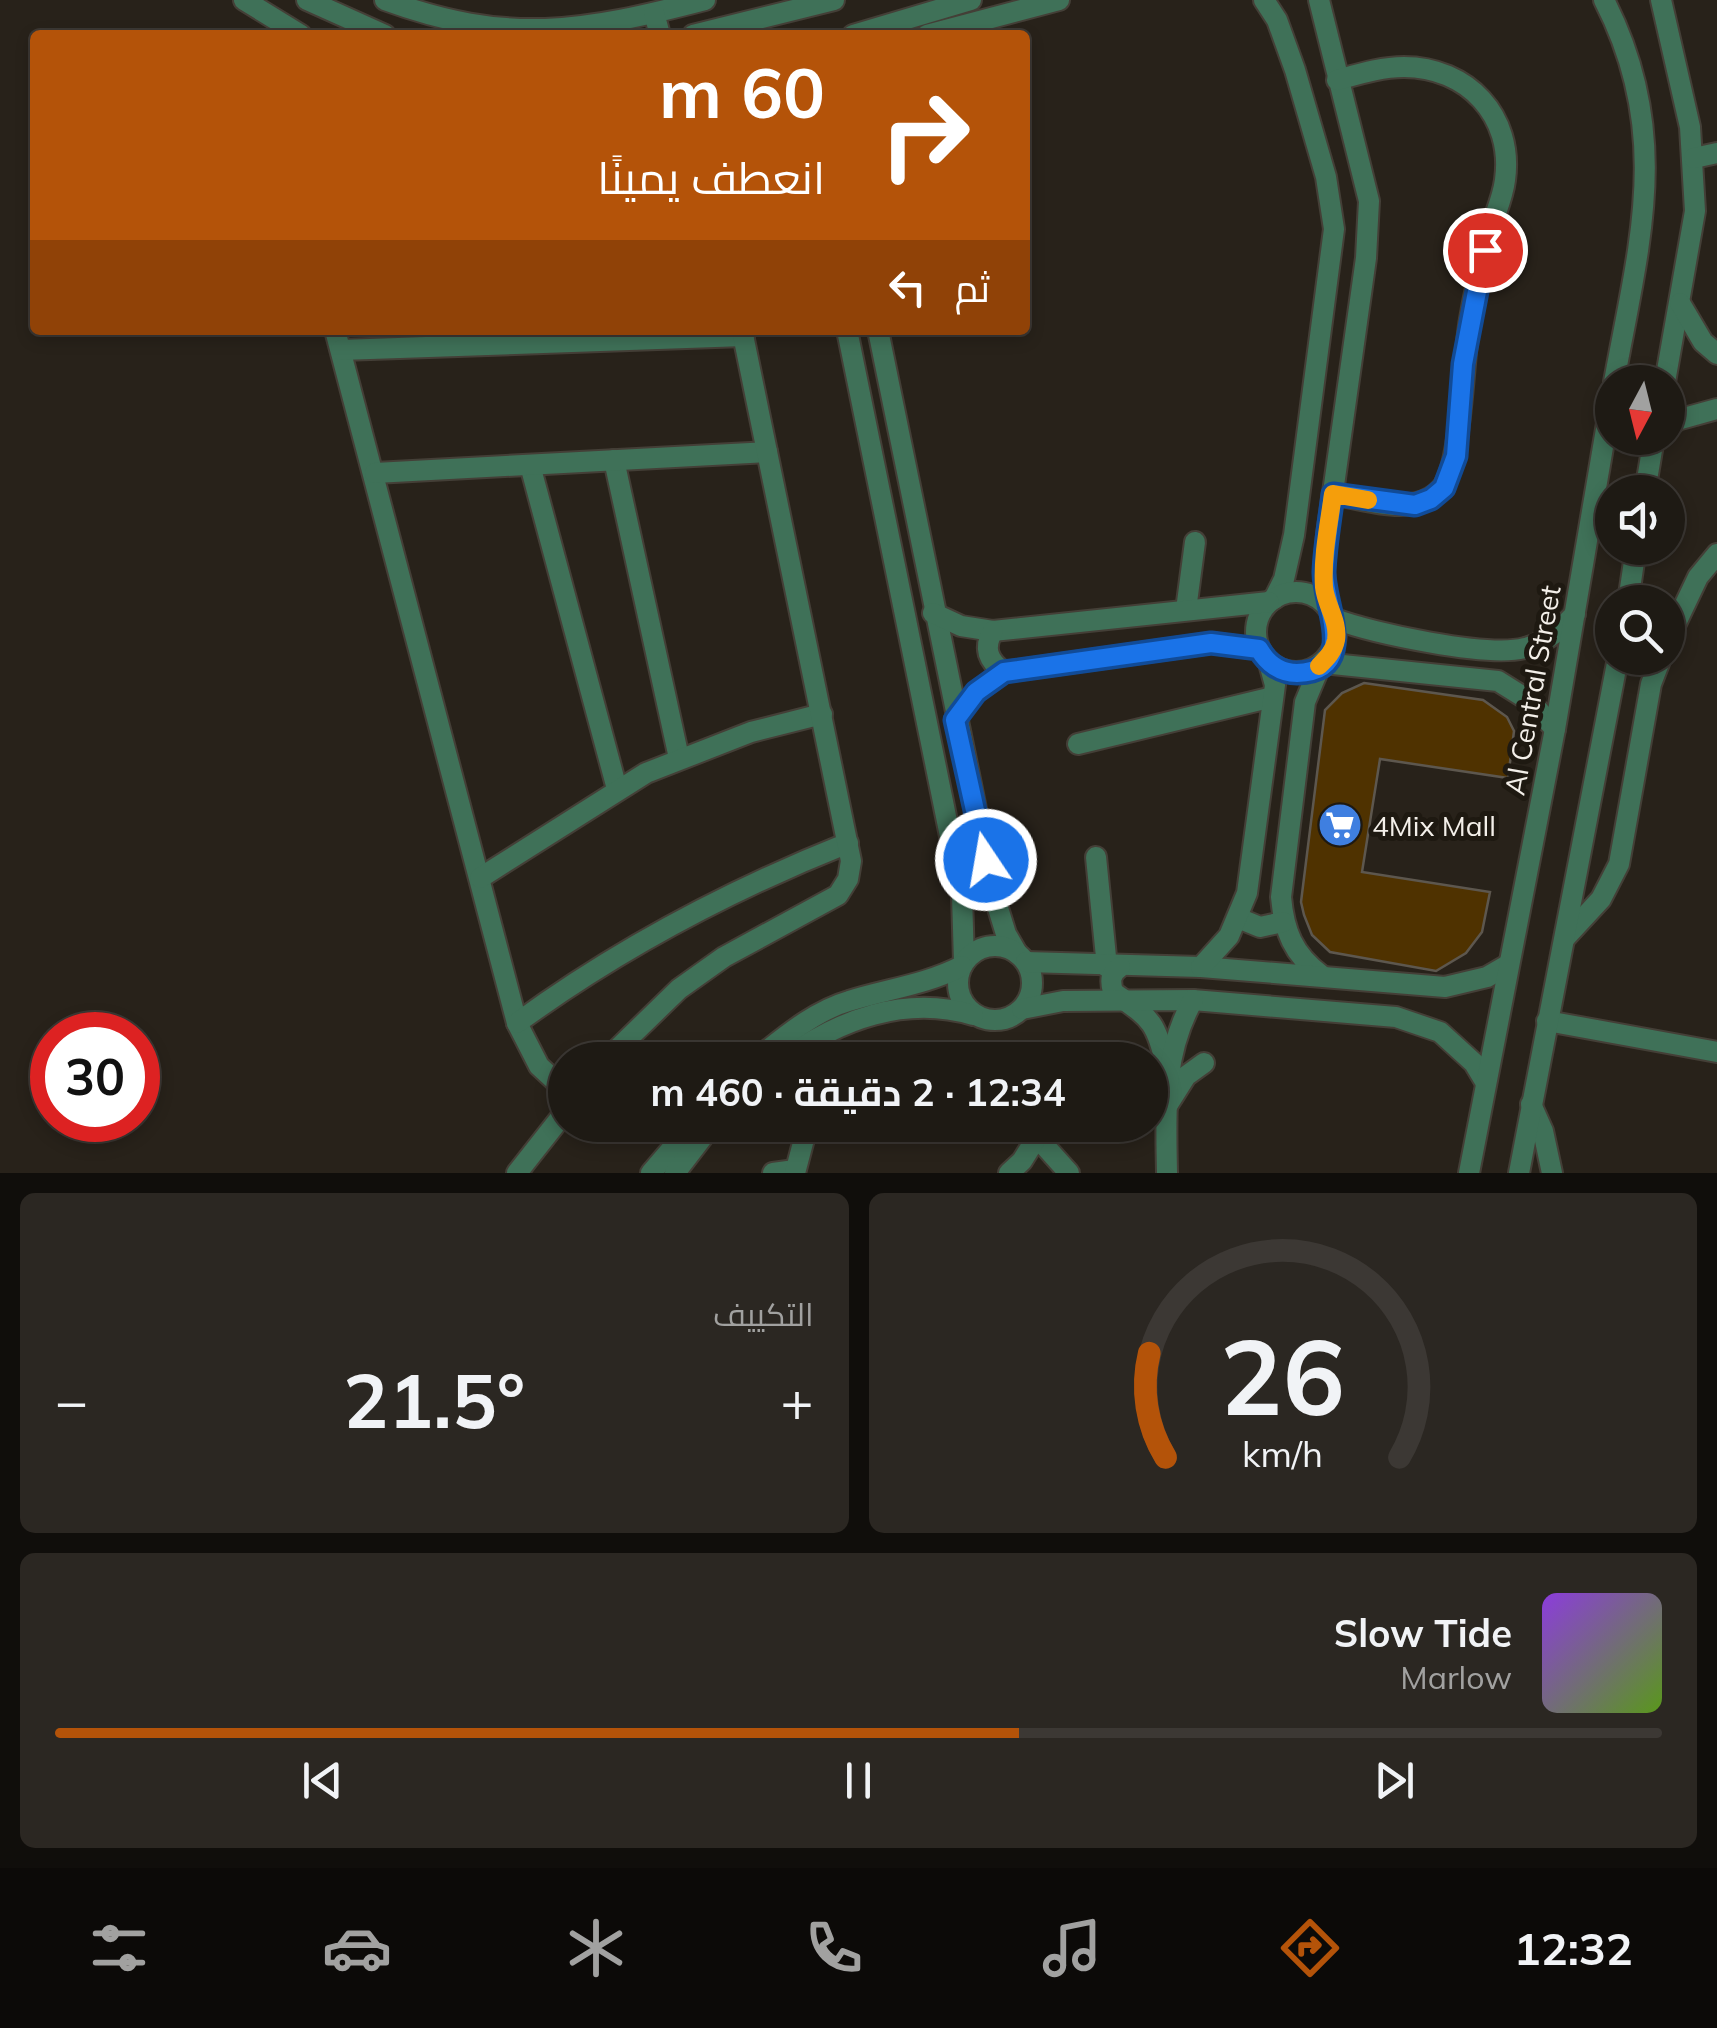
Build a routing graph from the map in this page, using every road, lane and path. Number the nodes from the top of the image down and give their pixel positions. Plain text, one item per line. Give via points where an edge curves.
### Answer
1 (244, 0) edge
2 (307, 0) edge
3 (385, 0) edge
4 (705, 0) edge
5 (834, 0) edge
6 (1059, 0) edge
7 (1319, 0) edge
8 (1604, 0) edge
9 (1660, 0) edge
10 (1273, 5) edge
11 (972, 7) edge
12 (654, 13) junction
13 (294, 30) edge
14 (373, 30) edge
15 (659, 30) edge
16 (713, 30) edge
17 (874, 30) edge
18 (935, 30) edge
19 (1295, 70) junction
20 (1334, 70) junction
21 (1717, 153) edge
22 (1694, 158) junction
23 (1680, 304) junction
24 (627, 335) edge
25 (743, 335) edge
26 (851, 335) edge
27 (879, 335) edge
28 (338, 340) edge
29 (1717, 354) edge
30 (1617, 365) edge
31 (1668, 365) edge
32 (1717, 409) edge
33 (1685, 418) edge
34 (768, 452) junction
35 (1602, 455) edge
36 (614, 460) junction
37 (530, 465) junction
38 (376, 473) junction
39 (1333, 494) junction
40 (1195, 542) dead end
41 (1717, 554) edge
42 (1271, 601) junction
43 (1685, 604) edge
44 (1186, 610) junction
45 (933, 613) junction
46 (1331, 613) junction
47 (1575, 614) junction
48 (1062, 624) junction
49 (993, 631) junction
50 (1264, 656) junction
51 (1066, 662) junction
52 (1321, 664) junction
53 (1004, 672) junction
54 (1614, 675) edge
55 (1654, 675) edge
56 (1273, 697) junction
57 (822, 714) junction
58 (955, 720) junction
59 (1556, 729) junction
60 (1078, 744) dead end
61 (1600, 745) junction
62 (1638, 751) junction
63 (962, 754) junction
64 (679, 758) junction
65 (934, 760) junction
66 (618, 789) junction
67 (848, 843) junction
68 (1096, 858) dead end
69 (480, 878) junction
70 (1238, 918) junction
71 (1283, 922) junction
72 (1564, 940) junction
73 (1022, 958) junction
74 (963, 964) junction
75 (1506, 966) junction
76 (1113, 967) junction
77 (1201, 968) junction
78 (1321, 974) junction
79 (1400, 983) junction
80 (1193, 1000) junction
81 (1130, 1002) junction
82 (1022, 1009) junction
83 (978, 1017) junction
84 (1396, 1017) junction
85 (1547, 1021) junction
86 (517, 1023) junction
87 (625, 1042) edge
88 (778, 1042) edge
89 (808, 1042) edge
90 (1158, 1042) edge
91 (1717, 1052) edge
92 (1204, 1063) dead end
93 (1168, 1068) edge
94 (548, 1074) edge
95 (1486, 1083) junction
96 (1530, 1102) junction
97 (1168, 1105) edge
98 (548, 1134) edge
99 (678, 1142) edge
100 (699, 1142) edge
101 (806, 1142) edge
102 (1028, 1142) edge
103 (1041, 1142) edge
104 (1167, 1142) edge
105 (1063, 1170) edge
106 (795, 1172) edge
107 (517, 1173) edge
108 (652, 1173) edge
109 (675, 1173) edge
110 (773, 1173) edge
111 (1009, 1173) edge
112 (1167, 1173) edge
113 (1469, 1173) edge
114 (1518, 1173) edge
115 (1552, 1173) edge

1 - 13 street
2 - 14 street
3 - 12 street via 433,18 502,28 570,30
4 - 12 street
5 - 16 street
6 - 11 street
7 - 20 street
8 - 30 street via 1628,58 1647,155 1643,222
9 - 22 street
10 - 19 street
11 - 17 street
11 - 18 street
12 - 15 street
19 - 20 street
19 - 42 street via 1334,229 1294,535 1284,579
20 - 39 street via 1364,172 1369,230
20 - 39 street via 1406,67 1456,77 1492,111 1507,158 1470,318 1452,473 1431,499 1415,505
21 - 22 street
22 - 23 street via 1695,211
23 - 29 street
23 - 31 street
24 - 28 street
25 - 34 street
26 - 65 street
27 - 45 street
28 - 38 street
32 - 33 street
34 - 36 street
34 - 57 street
35 - 47 street, Al Central Street
36 - 37 street
36 - 64 street
37 - 38 street
37 - 66 street
38 - 69 street
39 - 46 street via 1324,571
40 - 44 street
41 - 43 street
42 - 44 street
42 - 46 street via 1302,592
42 - 50 street via 1256,629
44 - 48 street
45 - 49 street
45 - 58 street
46 - 47 street via 1381,633 1506,651 1545,640
46 - 52 street via 1336,638
47 - 59 street, Al Central Street
48 - 49 street
48 - 51 street
49 - 53 street via 989,658
50 - 51 street via 1211,643
50 - 52 street via 1299,673
50 - 56 street via 1274,674
51 - 53 street
52 - 59 street via 1498,680
52 - 71 street via 1305,702
53 - 58 street via 976,692
54 - 61 street
55 - 62 street
56 - 60 street
56 - 70 street via 1247,894
57 - 64 street
57 - 67 street
58 - 63 street
59 - 75 street, Al Central Street
61 - 62 street
61 - 72 street
62 - 72 street via 1614,880
63 - 65 street
63 - 73 street via 998,914
64 - 66 street
65 - 74 street via 962,896
66 - 69 street
67 - 86 street via 679,920
67 - 87 street via 848,880 838,895 724,957
68 - 76 street
69 - 86 street
70 - 71 street via 1260,927
70 - 77 street
71 - 78 street via 1304,962
72 - 85 street
73 - 74 street via 994,946
73 - 76 street
73 - 82 street via 1032,978
74 - 83 street via 961,1000
74 - 88 street via 918,985 844,1002
75 - 79 street via 1466,984
75 - 95 street, Al Central Street
76 - 77 street
76 - 81 street via 1113,992
77 - 78 street
78 - 79 street
79 - 84 street via 1407,1001
80 - 81 street
80 - 84 street
80 - 93 street
81 - 82 street
81 - 90 street via 1146,1013
82 - 83 street via 994,1021
83 - 89 street via 926,1006 899,1008
84 - 95 street via 1440,1032
85 - 91 street
85 - 96 street
86 - 94 street
92 - 97 street via 1186,1076
95 - 113 street, Al Central Street
96 - 114 street
96 - 115 street
98 - 107 street
99 - 108 street
100 - 109 street
101 - 106 street
102 - 111 street
103 - 105 street
104 - 112 street
106 - 110 street

